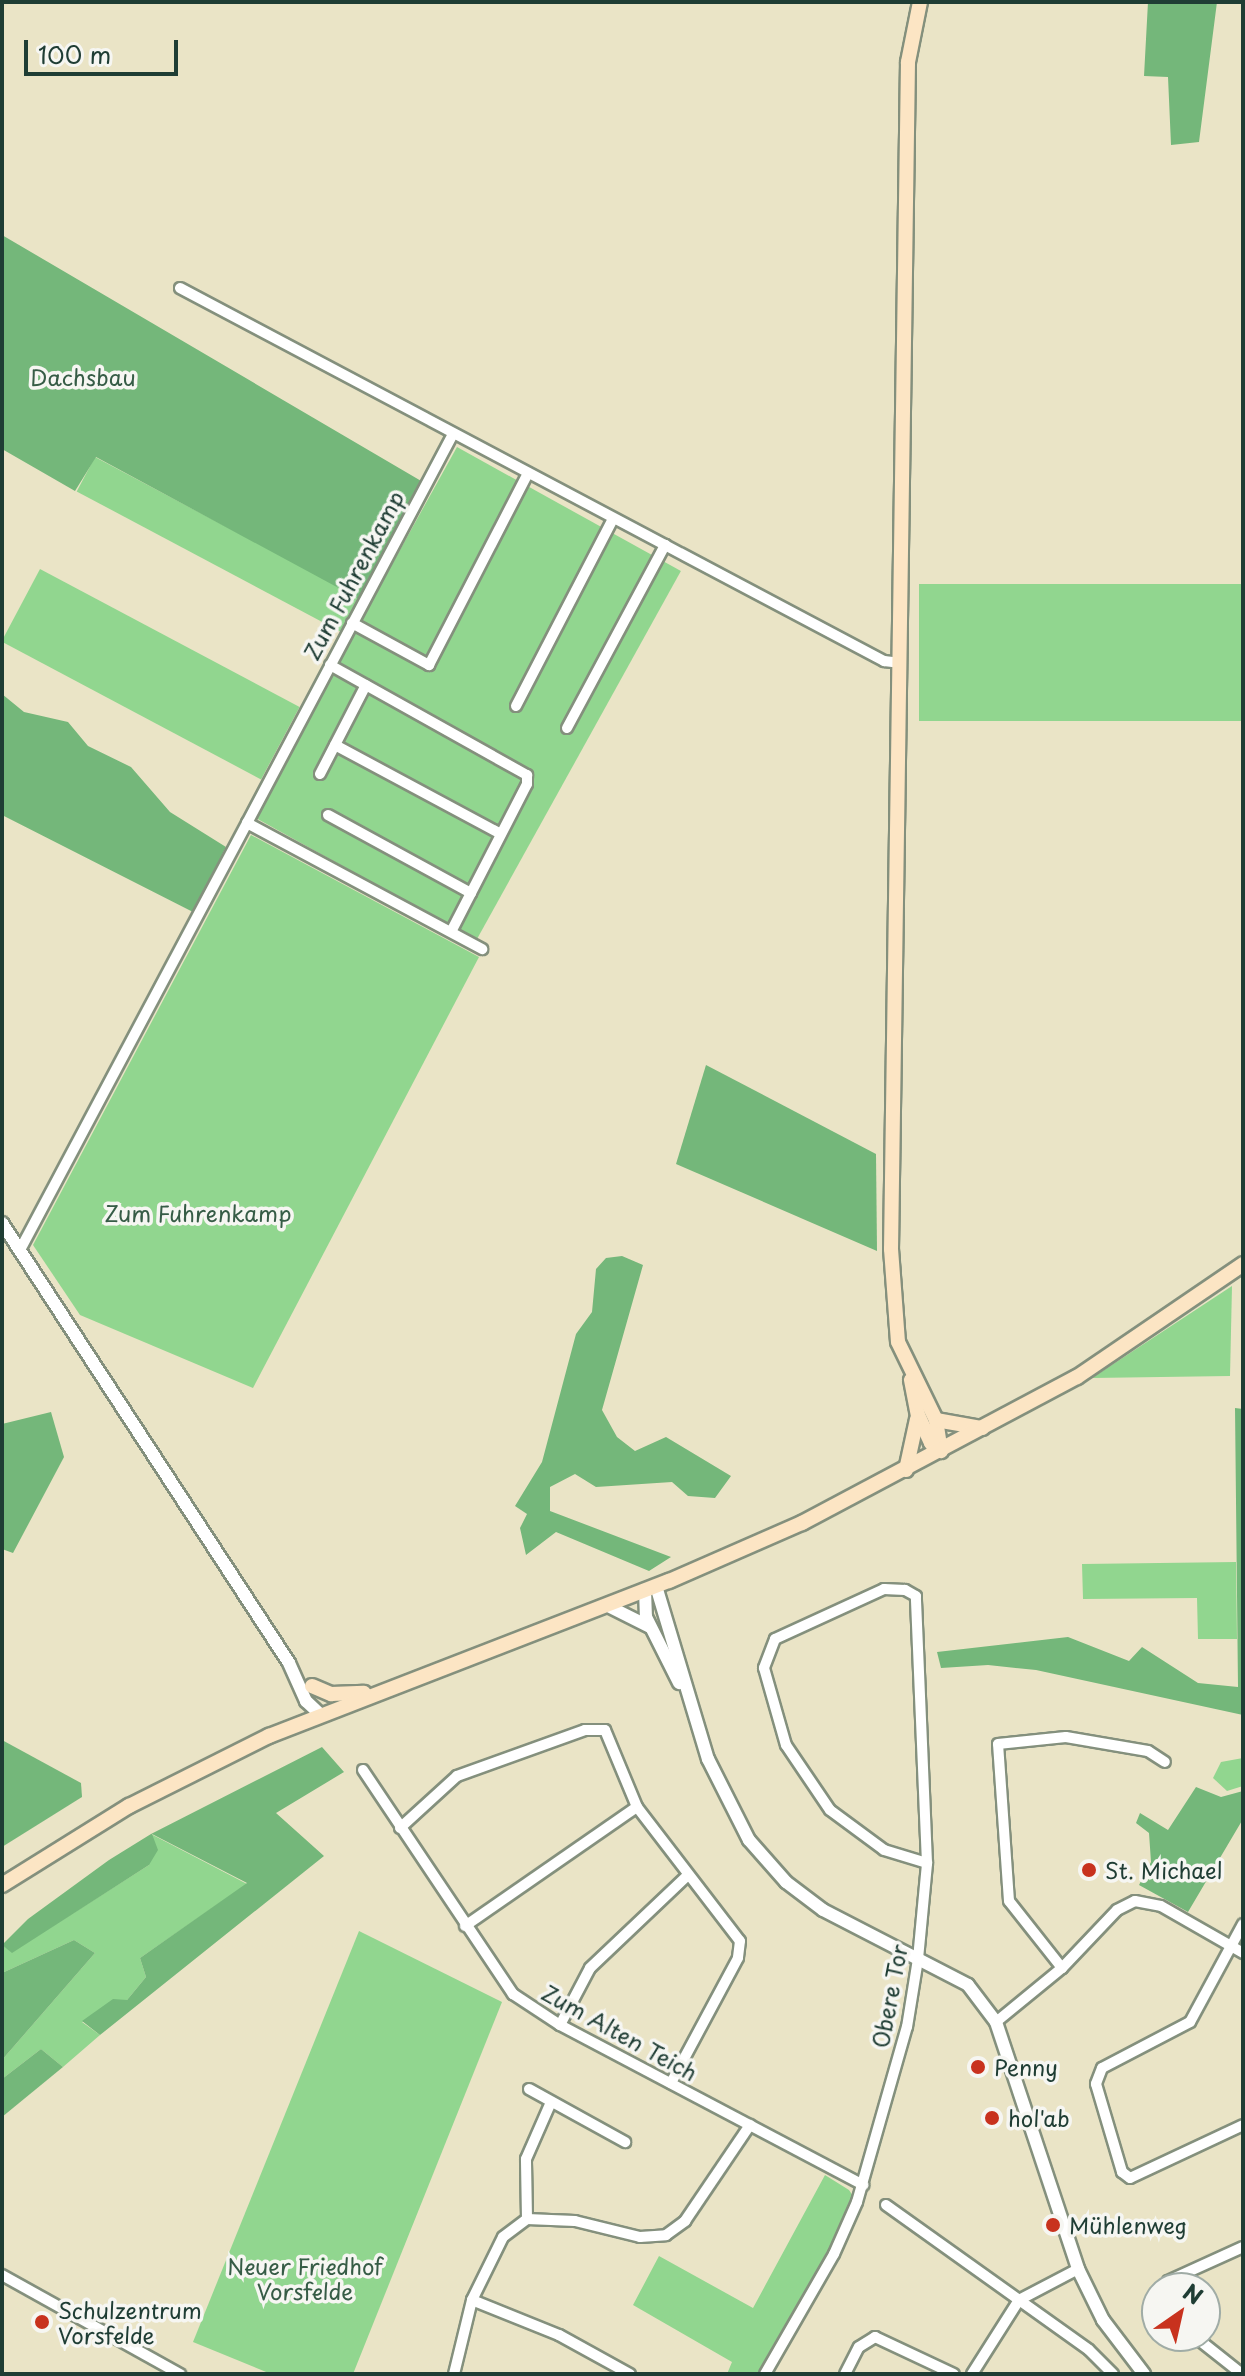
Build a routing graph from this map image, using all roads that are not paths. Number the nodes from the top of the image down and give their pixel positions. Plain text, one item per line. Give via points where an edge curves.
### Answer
1 (920, 2) edge
2 (180, 288) dead end
3 (453, 434) junction
4 (528, 473) junction
5 (613, 519) junction
6 (665, 545) junction
7 (352, 623) junction
8 (901, 663) junction
9 (330, 665) junction
10 (366, 685) junction
11 (516, 706) dead end
12 (567, 728) dead end
13 (335, 745) junction
14 (320, 774) dead end
15 (328, 815) dead end
16 (247, 823) junction
17 (501, 834) junction
18 (471, 893) junction
19 (451, 932) junction
20 (482, 949) dead end
21 (2, 1223) edge
22 (20, 1250) junction
23 (1243, 1264) edge
24 (911, 1374) junction
25 (918, 1415) junction
26 (936, 1420) junction
27 (984, 1428) junction
28 (941, 1451) junction
29 (906, 1470) junction
30 (651, 1588) junction
31 (606, 1605) junction
32 (650, 1627) junction
33 (289, 1663) junction
34 (312, 1686) junction
35 (381, 1691) junction
36 (689, 1701) junction
37 (321, 1715) junction
38 (1165, 1762) dead end
39 (363, 1770) dead end
40 (637, 1807) junction
41 (400, 1828) junction
42 (927, 1863) junction
43 (686, 1877) junction
44 (2, 1885) edge
45 (1243, 1924) edge
46 (465, 1926) junction
47 (1230, 1945) junction
48 (1243, 1953) edge
49 (918, 1959) junction
50 (1062, 1968) junction
51 (996, 2022) junction
52 (560, 2025) junction
53 (671, 2083) junction
54 (529, 2089) dead end
55 (551, 2102) junction
56 (750, 2125) junction
57 (1243, 2125) edge
58 (625, 2142) dead end
59 (863, 2185) junction
60 (886, 2205) dead end
61 (527, 2219) junction
62 (1243, 2247) edge
63 (1078, 2269) junction
64 (1188, 2272) edge
65 (2, 2275) edge
66 (472, 2300) junction
67 (1019, 2300) junction
68 (1214, 2352) edge
69 (180, 2374) edge
70 (454, 2374) edge
71 (630, 2374) edge
72 (765, 2374) edge
73 (845, 2374) edge
74 (954, 2374) edge
75 (972, 2374) edge
76 (1113, 2374) edge
77 (1144, 2374) edge
78 (1242, 2374) edge

1 - 8 main road via 908,62
2 - 3 street
3 - 4 street
3 - 7 street, Zum Fuhrenkamp
4 - 5 street
4 - 7 street via 429,665
5 - 6 street
5 - 11 street
6 - 8 street via 884,661
6 - 12 street
7 - 9 street, Zum Fuhrenkamp
8 - 24 main road via 891,1249 896,1330
9 - 10 street
9 - 16 street, Zum Fuhrenkamp
10 - 13 street
10 - 17 street via 527,775
13 - 14 street
13 - 17 street
15 - 18 street
16 - 19 street
16 - 22 street, Zum Fuhrenkamp
17 - 18 street
18 - 19 street
19 - 20 street
21 - 22 street
22 - 33 street
23 - 27 main road via 1077,1377
24 - 25 main road
24 - 26 main road
25 - 28 main road via 931,1443
25 - 29 main road
26 - 27 main road
26 - 28 main road
27 - 28 main road
28 - 29 main road
29 - 30 main road via 802,1523
30 - 31 main road
30 - 32 street
30 - 36 street
31 - 32 street
31 - 35 main road
32 - 36 street
33 - 34 street
33 - 37 street via 306,1701
34 - 35 main road via 335,1694
34 - 37 street
35 - 37 main road
36 - 49 street via 734,1816 769,1863 823,1910
37 - 44 main road via 129,1806
38 - 50 street via 1148,1751 1066,1737 998,1744 1009,1901
39 - 41 street, Zum Alten Teich
40 - 41 street via 613,1739 596,1727 457,1776
40 - 43 street
40 - 46 street
41 - 46 street, Zum Alten Teich
42 - 42 street, Obere Tor via 884,1850 854,1833 806,1783 786,1745 764,1668 775,1639 870,1592 900,1589 916,1596
42 - 49 street, Obere Tor
43 - 52 street via 590,1968
43 - 53 street via 734,1931 740,1950
45 - 47 street
46 - 52 street, Zum Alten Teich via 513,1994
47 - 48 street
47 - 50 street via 1161,1906 1135,1901 1117,1910
47 - 57 street via 1190,2022 1102,2068 1096,2084 1122,2172 1130,2178
49 - 51 street via 968,1985
49 - 59 street, Obere Tor via 907,2027
50 - 51 street
51 - 63 street
52 - 53 street, Zum Alten Teich
53 - 56 street, Zum Alten Teich
54 - 55 street
55 - 58 street
55 - 61 street via 526,2159
56 - 59 street, Zum Alten Teich
56 - 61 street via 685,2221 666,2235 640,2237 575,2221
59 - 72 street, Obere Tor via 834,2254
60 - 67 street
61 - 66 street via 503,2237
62 - 64 street
63 - 67 street
63 - 77 street via 1103,2320
65 - 69 street
66 - 70 street
66 - 71 street via 559,2335
67 - 75 street
67 - 76 street
68 - 78 street
73 - 74 street via 859,2347 875,2337

